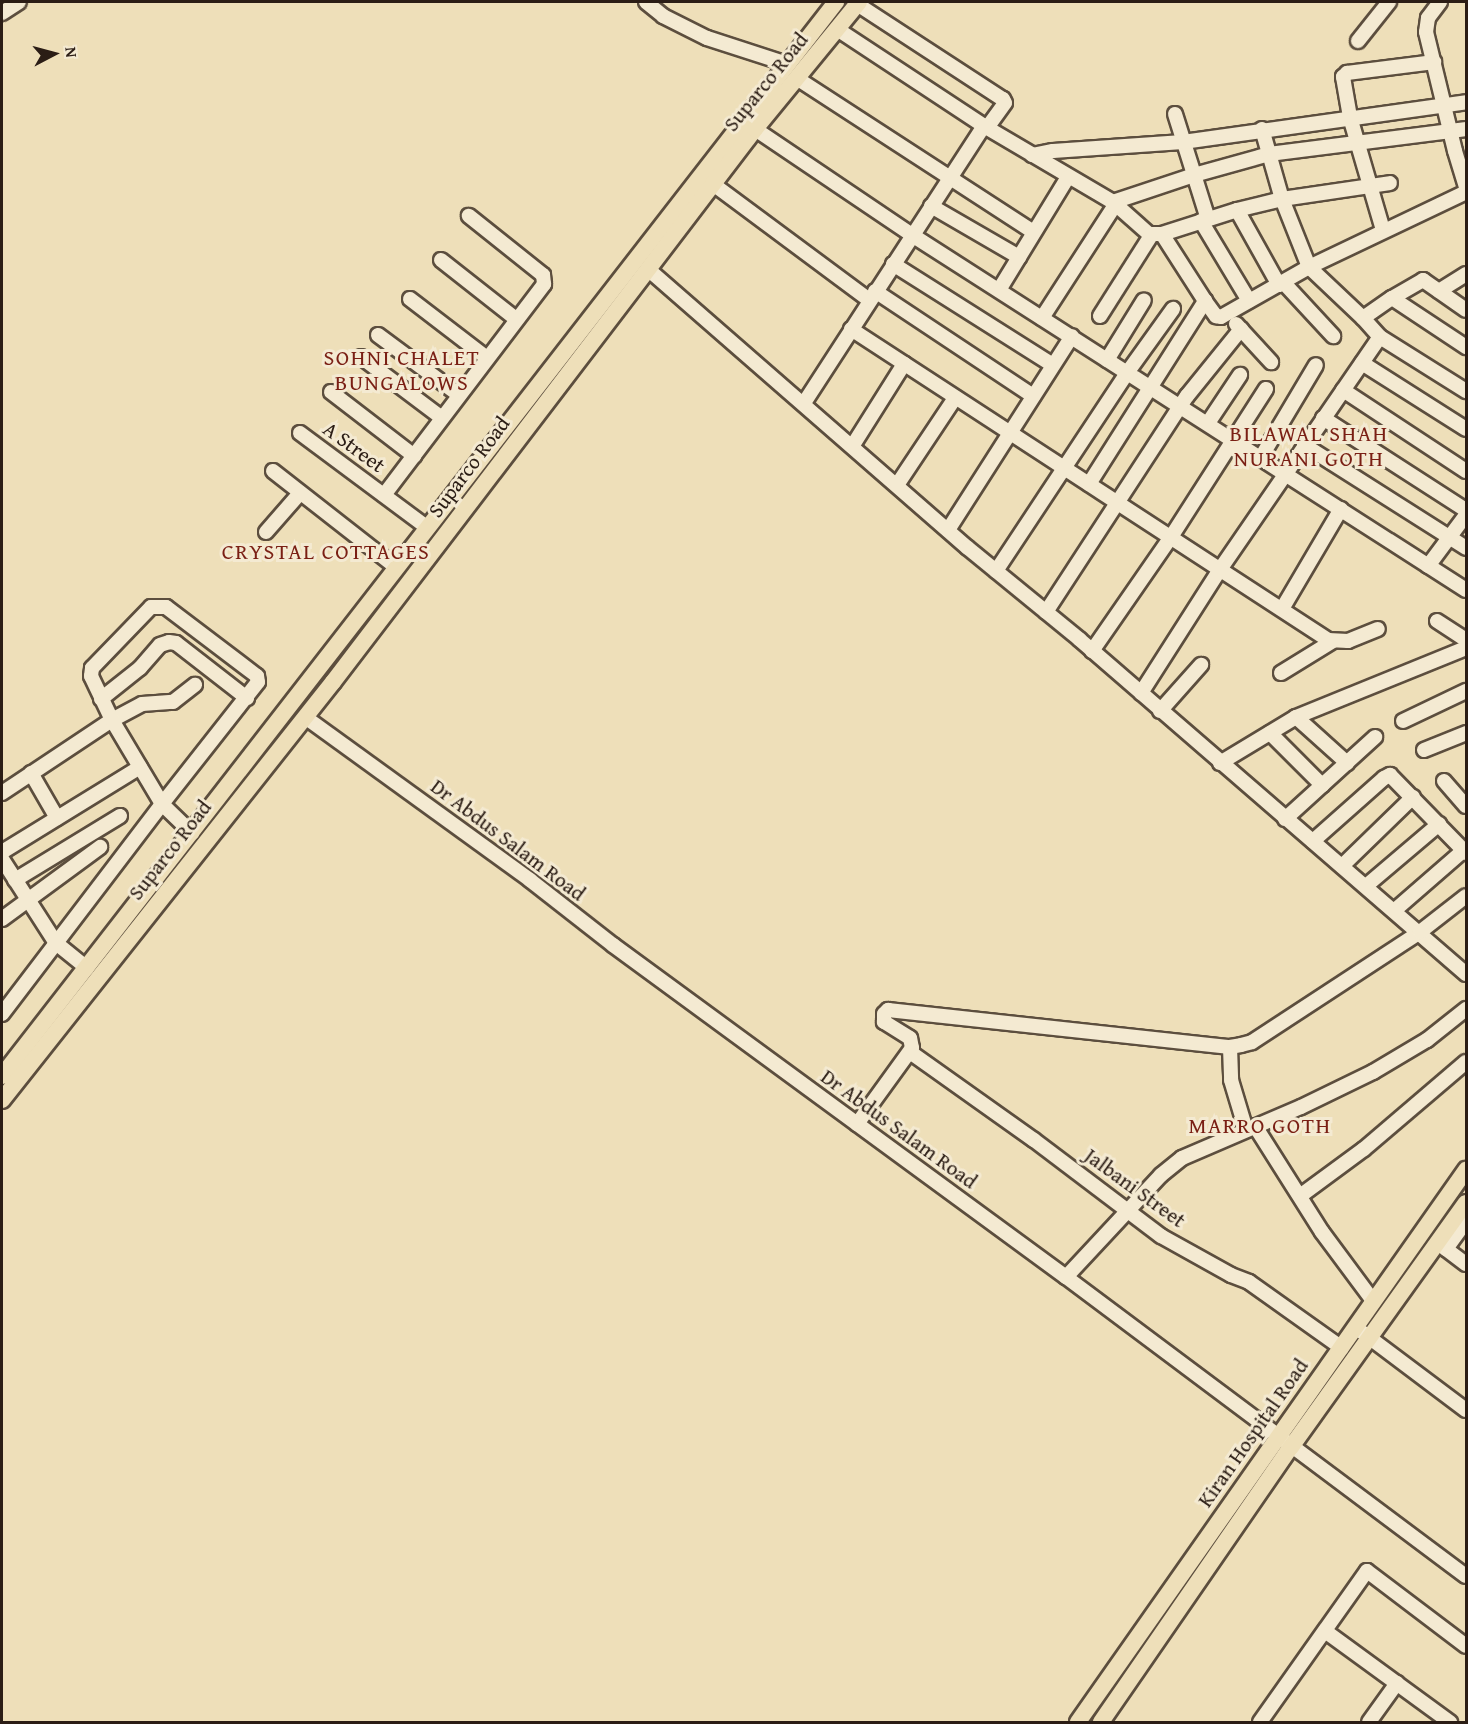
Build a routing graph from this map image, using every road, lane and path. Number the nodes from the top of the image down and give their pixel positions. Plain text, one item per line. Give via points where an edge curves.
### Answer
1 (19, 2) edge
2 (646, 2) edge
3 (836, 2) edge
4 (1389, 2) edge
5 (1440, 2) edge
6 (858, 3) edge
7 (2, 13) edge
8 (837, 29) junction
9 (1358, 41) dead end
10 (1434, 62) junction
11 (787, 64) junction
12 (798, 79) junction
13 (1467, 102) edge
14 (1445, 105) junction
15 (1175, 114) dead end
16 (1350, 117) junction
17 (986, 127) junction
18 (755, 129) junction
19 (1262, 129) junction
20 (1467, 129) edge
21 (1450, 131) junction
22 (737, 141) junction
23 (1183, 142) junction
24 (1357, 143) junction
25 (1269, 154) junction
26 (1032, 155) junction
27 (1194, 175) junction
28 (1068, 177) junction
29 (950, 178) junction
30 (1390, 183) dead end
31 (713, 184) junction
32 (1370, 186) junction
33 (1467, 187) edge
34 (1467, 192) edge
35 (1282, 200) junction
36 (1114, 203) junction
37 (931, 206) junction
38 (1237, 210) junction
39 (470, 216) dead end
40 (1204, 220) junction
41 (1383, 230) junction
42 (1034, 232) junction
43 (1157, 234) junction
44 (912, 235) junction
45 (1018, 257) junction
46 (441, 260) dead end
47 (893, 264) junction
48 (1309, 267) junction
49 (649, 270) junction
50 (1467, 274) edge
51 (1281, 283) junction
52 (999, 290) junction
53 (1439, 291) junction
54 (872, 296) junction
55 (1392, 298) junction
56 (410, 299) dead end
57 (1144, 300) dead end
58 (1205, 301) junction
59 (1249, 301) junction
60 (1173, 309) dead end
61 (1467, 310) edge
62 (1227, 314) junction
63 (1101, 316) dead end
64 (1042, 318) junction
65 (1364, 318) junction
66 (516, 319) junction
67 (1241, 328) junction
68 (851, 329) junction
69 (378, 335) dead end
70 (1072, 336) junction
71 (1333, 336) dead end
72 (1380, 337) junction
73 (1467, 348) edge
74 (361, 357) dead end
75 (487, 358) junction
76 (1107, 360) junction
77 (1271, 362) dead end
78 (1362, 363) junction
79 (904, 364) junction
80 (1053, 365) junction
81 (1316, 365) dead end
82 (1127, 373) junction
83 (1240, 375) dead end
84 (1150, 388) junction
85 (1266, 389) dead end
86 (1343, 390) junction
87 (1467, 391) edge
88 (331, 392) dead end
89 (459, 395) junction
90 (1033, 396) junction
91 (955, 398) junction
92 (804, 403) junction
93 (1181, 405) junction
94 (442, 418) junction
95 (1323, 418) junction
96 (1208, 423) junction
97 (1467, 429) edge
98 (1010, 432) junction
99 (300, 434) dead end
100 (1233, 441) junction
101 (853, 445) junction
102 (1304, 445) junction
103 (498, 453) junction
104 (414, 456) junction
105 (1260, 459) junction
106 (1064, 468) junction
107 (273, 471) dead end
108 (1467, 471) edge
109 (1284, 474) junction
110 (897, 484) junction
111 (1089, 484) junction
112 (300, 492) junction
113 (384, 495) junction
114 (1118, 503) junction
115 (1341, 509) junction
116 (1467, 512) edge
117 (428, 528) junction
118 (948, 530) junction
119 (266, 532) dead end
120 (1171, 537) junction
121 (1451, 538) junction
122 (1467, 548) edge
123 (1428, 566) junction
124 (397, 568) junction
125 (1221, 568) junction
126 (996, 571) junction
127 (1467, 590) edge
128 (1282, 609) junction
129 (1047, 612) junction
130 (1437, 621) dead end
131 (1378, 629) dead end
132 (1333, 641) junction
133 (1464, 646) edge
134 (1092, 651) junction
135 (1467, 664) edge
136 (1201, 665) dead end
137 (1281, 673) dead end
138 (195, 685) dead end
139 (1467, 691) edge
140 (1141, 693) junction
141 (247, 698) junction
142 (101, 699) junction
143 (1160, 711) junction
144 (305, 717) junction
145 (1296, 717) junction
146 (112, 720) junction
147 (1403, 721) dead end
148 (1270, 733) junction
149 (1467, 734) edge
150 (1375, 737) dead end
151 (1425, 750) dead end
152 (1220, 763) junction
153 (1347, 763) junction
154 (140, 767) junction
155 (31, 773) junction
156 (1444, 781) dead end
157 (1322, 785) junction
158 (2, 793) edge
159 (1413, 797) junction
160 (162, 804) junction
161 (1467, 806) edge
162 (218, 812) junction
163 (120, 816) dead end
164 (57, 818) junction
165 (1286, 819) junction
166 (1439, 824) junction
167 (192, 833) junction
168 (1313, 842) junction
169 (100, 847) dead end
170 (1465, 851) edge
171 (2, 852) edge
172 (2, 859) edge
173 (1342, 866) junction
174 (15, 880) junction
175 (1366, 886) junction
176 (1467, 896) edge
177 (28, 900) junction
178 (1395, 910) junction
179 (2, 919) edge
180 (1420, 932) junction
181 (56, 943) junction
182 (87, 968) junction
183 (1467, 974) edge
184 (1467, 1009) edge
185 (2, 1014) edge
186 (1230, 1047) junction
187 (910, 1052) junction
188 (1467, 1062) edge
189 (2, 1076) edge
190 (2, 1100) edge
191 (857, 1124) junction
192 (1251, 1128) junction
193 (1467, 1170) edge
194 (1300, 1196) junction
195 (1467, 1203) edge
196 (1129, 1210) junction
197 (1467, 1221) edge
198 (1442, 1246) junction
199 (1467, 1264) edge
200 (1066, 1277) junction
201 (1374, 1302) junction
202 (1356, 1327) junction
203 (1371, 1339) junction
204 (1342, 1348) junction
205 (1467, 1410) edge
206 (1284, 1442) junction
207 (1467, 1576) edge
208 (1325, 1631) junction
209 (1467, 1646) edge
210 (1109, 1677) junction
211 (1396, 1683) junction
212 (1124, 1688) junction
213 (1078, 1722) edge
214 (1101, 1722) edge
215 (1260, 1722) edge
216 (1369, 1722) edge
217 (1450, 1722) edge

1 - 7 street
2 - 11 street via 663,16 707,38
3 - 11 main road, Suparco Road
4 - 9 street
5 - 10 street via 1426,25
6 - 8 main road, Suparco Road
6 - 17 street via 1003,99 1005,104
8 - 12 main road, Suparco Road
8 - 17 street
10 - 14 street
10 - 16 street via 1345,74
11 - 22 main road, Suparco Road
12 - 18 main road, Suparco Road
12 - 29 street
13 - 14 street
14 - 16 street
14 - 21 street
15 - 23 street
16 - 19 street
16 - 24 street
17 - 26 street
17 - 29 street
18 - 22 main road, Suparco Road
18 - 44 street
19 - 23 street
19 - 25 street
20 - 21 street
21 - 24 street
21 - 33 street
22 - 31 main road, Suparco Road
22 - 103 main road, Suparco Road
23 - 26 street
23 - 27 street
24 - 25 street
24 - 32 street
25 - 27 street
25 - 35 street
26 - 28 street
27 - 36 street
27 - 40 street
28 - 36 street
28 - 42 street
29 - 37 street
29 - 42 street
30 - 32 street
31 - 49 main road, Suparco Road
31 - 54 street
32 - 35 street
32 - 41 street
34 - 41 street
35 - 38 street
35 - 48 street
36 - 43 street via 1137,226
36 - 64 street
37 - 44 street
37 - 45 street
38 - 40 street
38 - 51 street
39 - 66 street via 545,280
40 - 43 street
40 - 59 street
41 - 48 street
42 - 45 street
43 - 58 street
43 - 63 street
44 - 47 street
44 - 52 street
45 - 52 street
46 - 66 street
47 - 54 street
47 - 80 street
48 - 51 street
48 - 65 street
49 - 92 street
49 - 103 main road, Suparco Road
50 - 53 street
51 - 59 street
51 - 71 street
52 - 64 street
53 - 55 street via 1423,280
53 - 61 street
54 - 68 street
54 - 90 street
55 - 65 street
55 - 73 street
56 - 75 street
57 - 76 street
58 - 62 street via 1217,317
58 - 84 street
59 - 62 street
60 - 82 street
62 - 67 street
64 - 70 street
65 - 72 street
66 - 75 street
67 - 77 street
67 - 93 street
68 - 79 street
68 - 92 street
69 - 89 street
70 - 76 street
70 - 80 street
72 - 78 street
72 - 87 street
74 - 94 street
75 - 89 street
76 - 82 street
78 - 86 street
78 - 97 street
79 - 91 street
79 - 101 street
80 - 90 street
81 - 105 street
82 - 84 street
82 - 106 street
83 - 96 street
84 - 93 street
84 - 111 street
85 - 100 street
86 - 95 street
86 - 108 street
88 - 104 street
89 - 94 street
90 - 98 street
91 - 98 street
91 - 110 street
92 - 101 street
93 - 96 street
93 - 114 street
94 - 104 street
95 - 102 street
95 - 116 street
96 - 100 street
98 - 106 street
98 - 118 street
99 - 113 street, A Street
100 - 105 street
100 - 120 street
101 - 110 street
102 - 109 street
102 - 121 street
103 - 117 main road, Suparco Road
103 - 144 main road, Suparco Road
104 - 113 street
105 - 109 street
106 - 111 street
106 - 126 street
107 - 112 street
109 - 115 street
109 - 125 street
110 - 118 street
111 - 114 street
112 - 119 street
112 - 124 street
113 - 117 street, A Street
114 - 120 street
114 - 129 street
115 - 123 street
115 - 128 street
116 - 121 street
117 - 124 main road, Suparco Road
118 - 126 street
120 - 125 street
120 - 134 street
121 - 122 street
121 - 123 street
123 - 127 street
124 - 162 main road, Suparco Road
125 - 128 street
125 - 140 street
126 - 129 street
128 - 132 street
129 - 134 street
130 - 133 street
131 - 132 street via 1348,641
132 - 137 street
133 - 135 street
133 - 145 street
134 - 140 street
136 - 143 street
138 - 146 street via 173,702 142,704
139 - 147 street
140 - 143 street
141 - 142 street via 176,643 169,642 160,645 140,668
141 - 142 street via 258,682 257,676 160,606 144,611 92,668 92,680
141 - 160 street
142 - 146 street
143 - 152 street
144 - 162 main road, Suparco Road
144 - 191 street, Dr Abdus Salam Road
145 - 148 street
145 - 153 street
146 - 154 street
146 - 155 street
148 - 152 street
148 - 157 street
149 - 151 street
150 - 153 street
152 - 165 street
153 - 157 street
154 - 160 street
154 - 164 street
155 - 158 street
155 - 164 street
156 - 161 street
157 - 165 street
159 - 166 street
159 - 168 street via 1394,776 1387,776
159 - 173 street
160 - 167 street
160 - 181 street
162 - 167 main road, Suparco Road
162 - 190 main road, Suparco Road
163 - 174 street
164 - 171 street
165 - 168 street
166 - 170 street
166 - 175 street
167 - 182 main road, Suparco Road
168 - 173 street
169 - 177 street
170 - 178 street
172 - 174 street
173 - 175 street
174 - 177 street
175 - 178 street
176 - 180 street
177 - 179 street
177 - 181 street
178 - 180 street
180 - 183 street
180 - 186 street via 1252,1042
181 - 182 street
181 - 185 street
182 - 189 main road, Suparco Road
184 - 192 street via 1427,1040 1373,1072
186 - 187 street via 886,1011 884,1022 910,1038
186 - 192 street via 1231,1080
187 - 191 street
187 - 196 street, Jalbani Street
188 - 194 street via 1364,1149
191 - 200 street, Dr Abdus Salam Road
192 - 194 street
192 - 196 street via 1182,1158
193 - 201 main road, Kiran Hospital Road
194 - 201 street
195 - 198 main road, Kiran Hospital Road
196 - 200 street
196 - 204 street, Jalbani Street via 1161,1236 1249,1282
197 - 198 street
198 - 199 street
198 - 203 main road, Kiran Hospital Road
200 - 206 street, Dr Abdus Salam Road
201 - 202 main road, Kiran Hospital Road
202 - 203 street
202 - 204 main road, Kiran Hospital Road
203 - 205 street
203 - 206 main road, Kiran Hospital Road
204 - 206 main road, Kiran Hospital Road
206 - 207 street, Dr Abdus Salam Road
206 - 210 main road, Kiran Hospital Road
206 - 212 main road, Kiran Hospital Road
208 - 209 street via 1367,1571
208 - 211 street
208 - 215 street
210 - 212 main road
210 - 213 main road, Kiran Hospital Road
211 - 216 street
211 - 217 street
212 - 214 main road, Kiran Hospital Road

